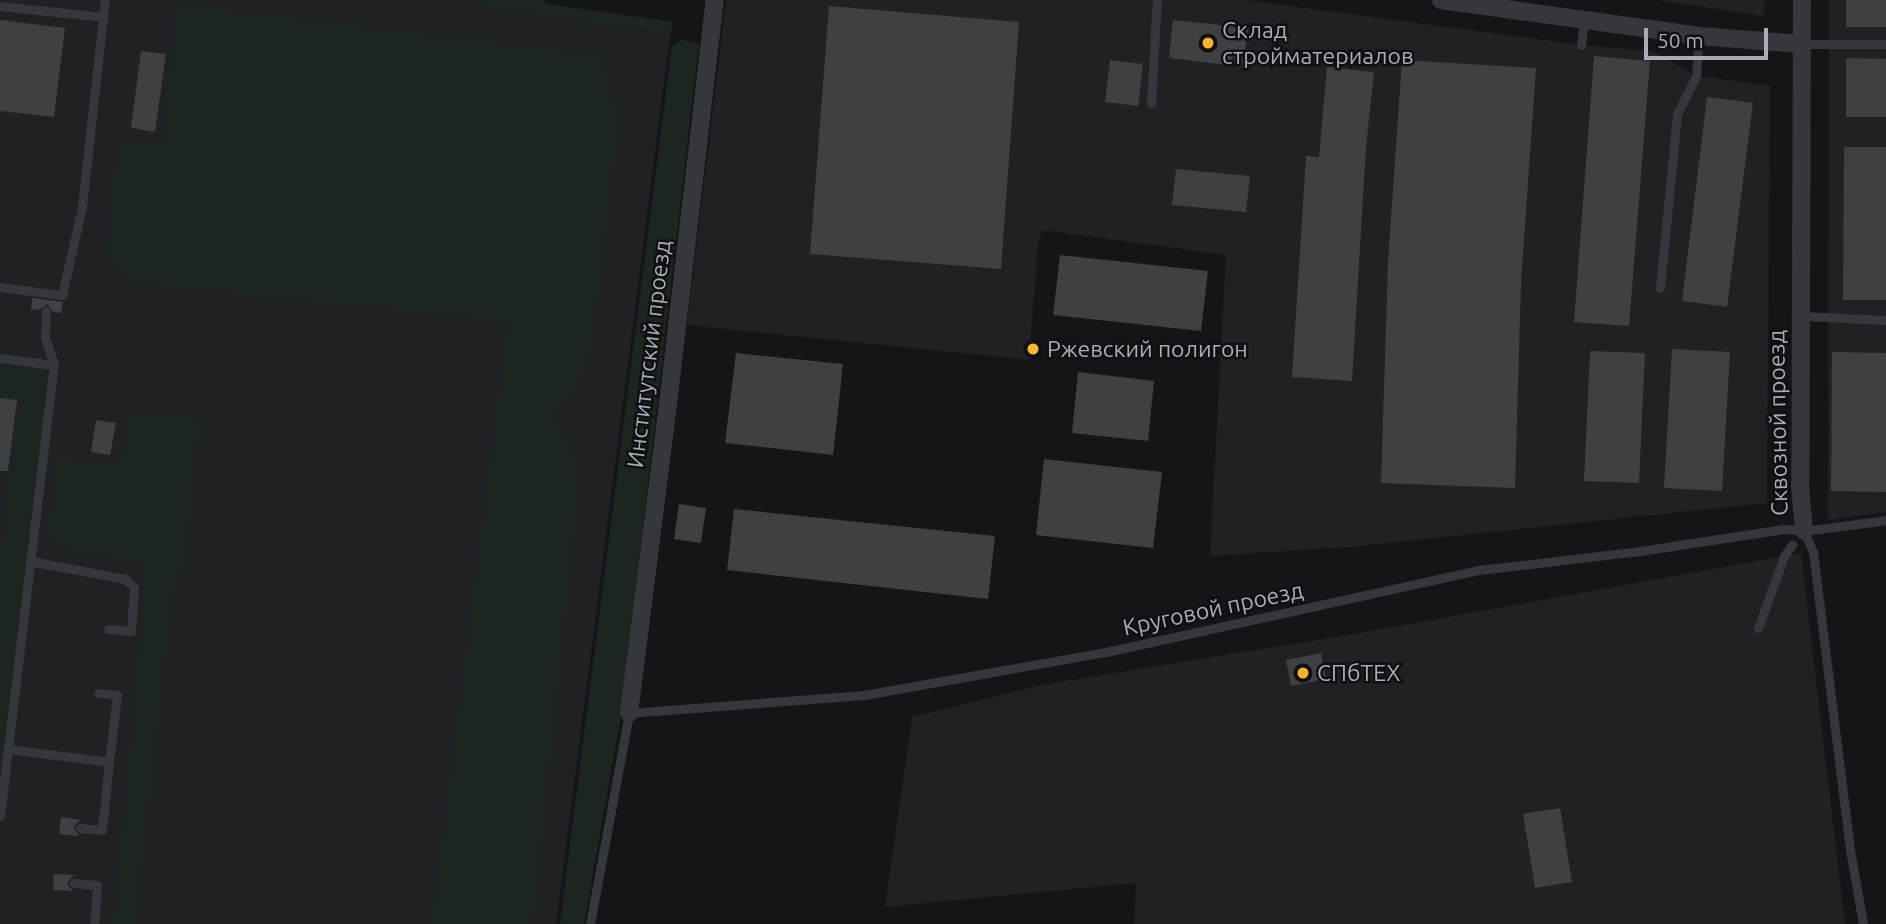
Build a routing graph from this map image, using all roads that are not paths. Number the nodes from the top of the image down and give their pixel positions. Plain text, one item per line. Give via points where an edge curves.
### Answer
1 (105, 0) edge
2 (715, 0) edge
3 (1157, 0) edge
4 (1441, 0) edge
5 (1802, 0) edge
6 (1467, 2) edge
7 (0, 6) edge
8 (103, 18) junction
9 (1584, 20) junction
10 (1699, 36) junction
11 (1801, 44) junction
12 (1886, 44) edge
13 (1581, 45) dead end
14 (1151, 103) dead end
15 (0, 287) edge
16 (1660, 288) dead end
17 (46, 311) dead end
18 (1802, 316) junction
19 (1886, 320) edge
20 (0, 358) edge
21 (54, 365) junction
22 (1886, 520) edge
23 (1804, 531) junction
24 (1792, 545) dead end
25 (30, 561) junction
26 (1758, 628) dead end
27 (108, 629) dead end
28 (98, 693) dead end
29 (629, 713) junction
30 (8, 749) junction
31 (109, 762) junction
32 (0, 816) edge
33 (80, 828) dead end
34 (74, 883) dead end
35 (94, 924) edge
36 (590, 924) edge
37 (1863, 924) edge

1 - 8 lane
2 - 29 street, Институтский проезд via 673,404
3 - 14 lane
4 - 6 street
5 - 11 street, Сквозной проезд
6 - 9 street
7 - 8 lane
8 - 15 lane via 82,207 62,295
9 - 10 street
9 - 13 lane
10 - 11 street
10 - 16 lane via 1696,76 1677,114
11 - 12 lane
11 - 18 street, Сквозной проезд
17 - 21 lane via 45,337
18 - 19 lane
18 - 23 street, Сквозной проезд via 1800,486
20 - 21 lane
21 - 25 lane
22 - 23 lane, Круговой проезд
23 - 29 lane, Круговой проезд via 1784,529 1479,570 1106,652 864,695
23 - 37 lane, Сквозной проезд via 1813,552
24 - 26 lane
25 - 27 lane via 125,579 134,587 131,631
25 - 30 lane
28 - 31 lane via 117,695
29 - 36 lane
30 - 31 lane
30 - 32 lane
31 - 33 lane via 102,830
34 - 35 lane via 97,885

